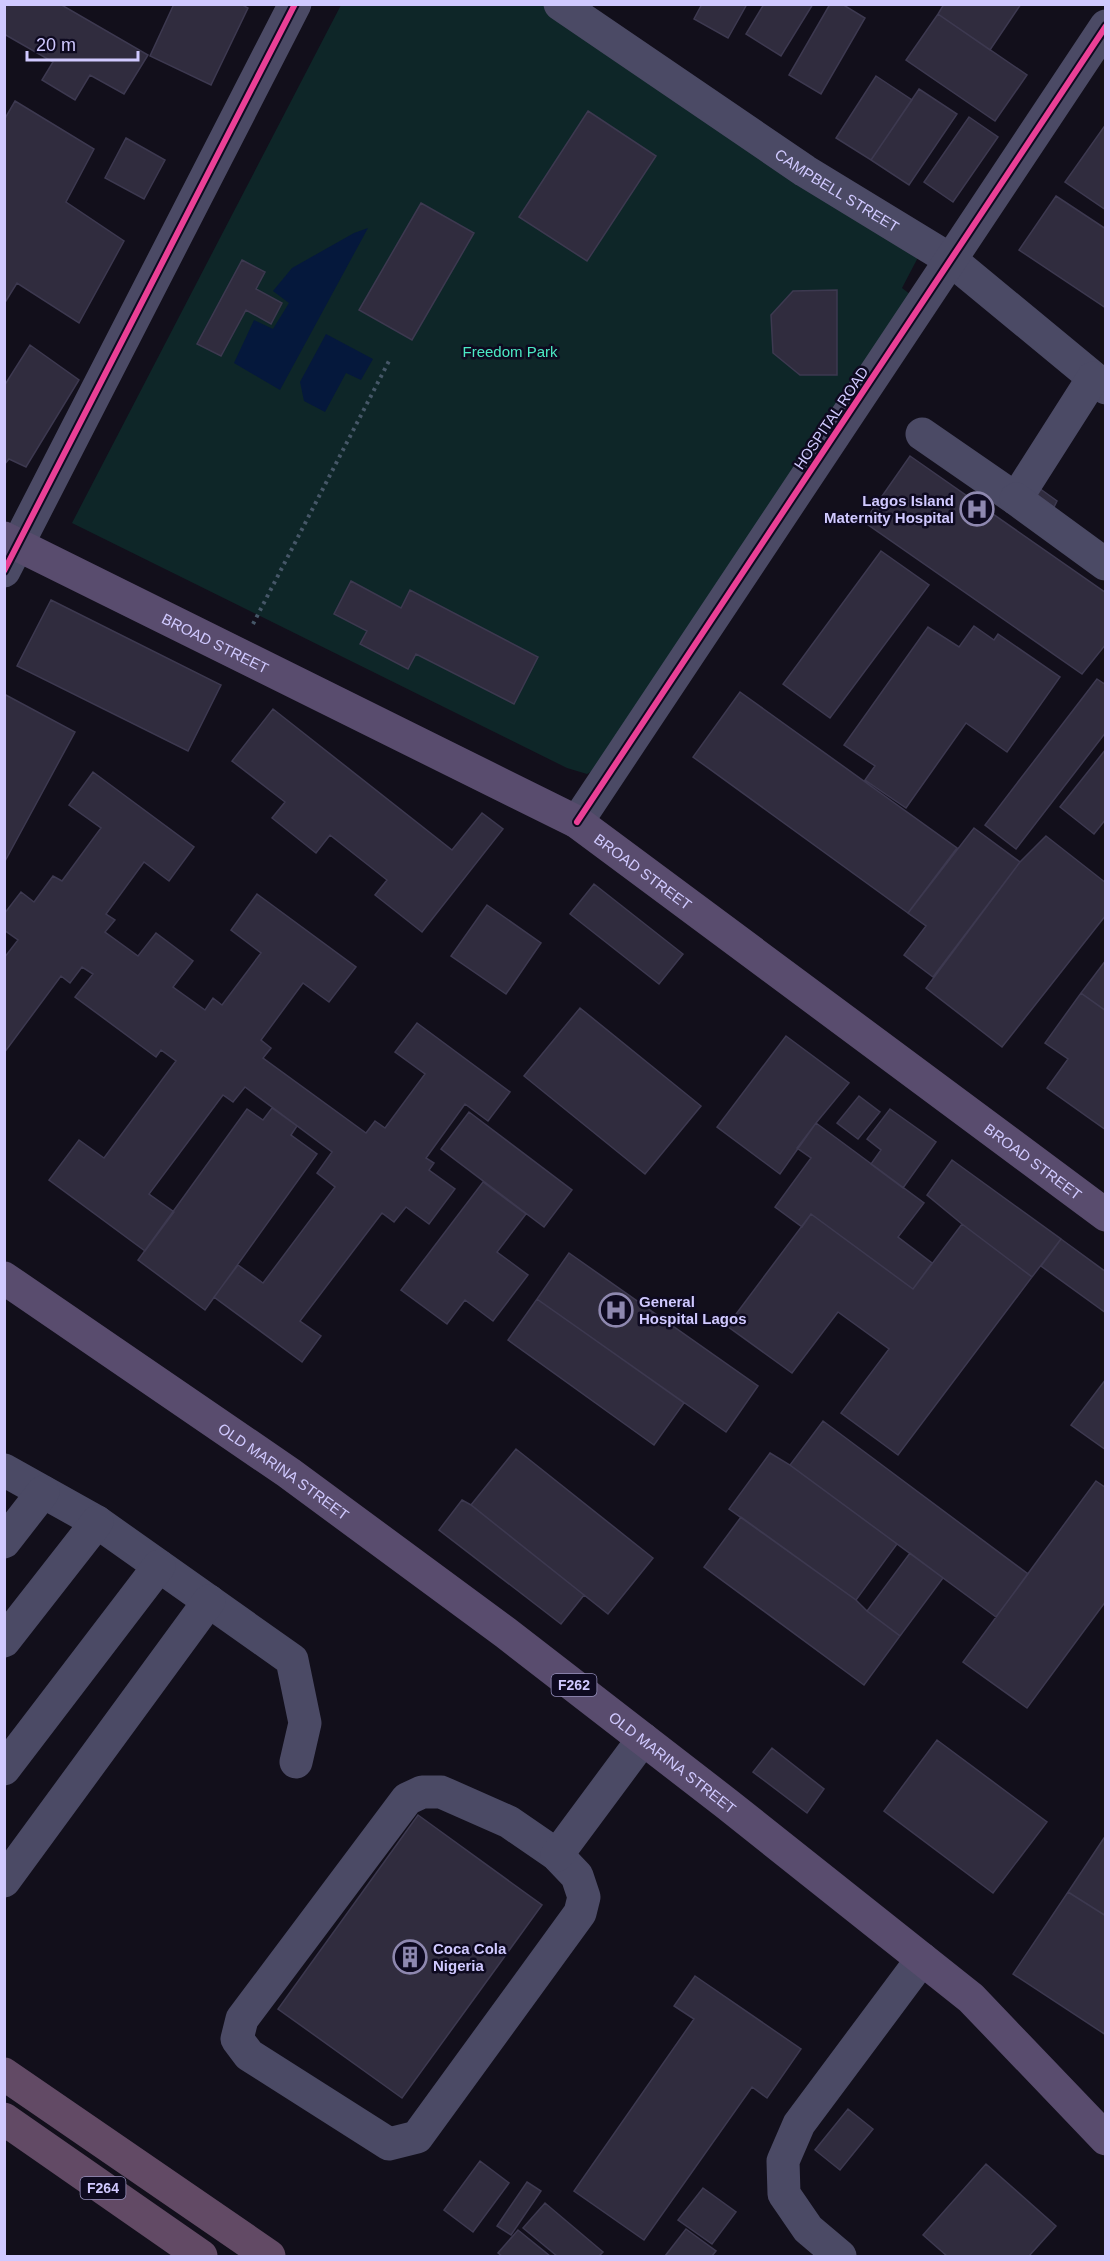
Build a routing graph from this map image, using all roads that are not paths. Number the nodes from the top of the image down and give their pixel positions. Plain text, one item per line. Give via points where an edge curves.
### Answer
1 (296, 4) edge
2 (560, 4) edge
3 (1106, 26) edge
4 (951, 260) junction
5 (1099, 383) edge
6 (922, 434) dead end
7 (1016, 499) junction
8 (9, 552) edge
9 (1105, 564) edge
10 (577, 822) junction
11 (1106, 1215) edge
12 (5, 1280) edge
13 (4, 1470) edge
14 (43, 1492) junction
15 (97, 1522) junction
16 (4, 1542) edge
17 (159, 1566) junction
18 (209, 1601) junction
19 (4, 1641) edge
20 (643, 1739) junction
21 (296, 1762) dead end
22 (4, 1769) edge
23 (556, 1855) junction
24 (4, 1881) edge
25 (922, 1959) junction
26 (4, 2074) edge
27 (4, 2119) edge
28 (1106, 2139) edge
29 (201, 2256) edge
30 (269, 2256) edge
31 (840, 2256) edge

1 - 8 street
2 - 4 street, CAMPBELL STREET via 805,171
3 - 4 street, HOSPITAL ROAD
4 - 5 street, CAMPBELL STREET
4 - 10 street, HOSPITAL ROAD
5 - 7 street
6 - 7 street
7 - 9 street
8 - 10 main road, BROAD STREET via 237,655
10 - 11 main road, BROAD STREET
12 - 20 main road, OLD MARINA STREET / F262 via 289,1473
13 - 14 street
14 - 15 street
14 - 16 street
15 - 17 street
15 - 19 street
17 - 18 street
17 - 22 street
18 - 21 street via 292,1660 305,1723
18 - 24 street
20 - 23 street
20 - 25 main road, OLD MARINA STREET / F262
23 - 23 street via 509,1822 441,1792 422,1792 407,1799 242,2019 237,2039 249,2055 389,2144 417,2137 580,1913 584,1897 577,1876
25 - 28 main road, OLD MARINA STREET / F262 via 971,1998
25 - 31 street via 799,2124 783,2161 784,2194 808,2229
26 - 30 highway
27 - 29 highway, F264

